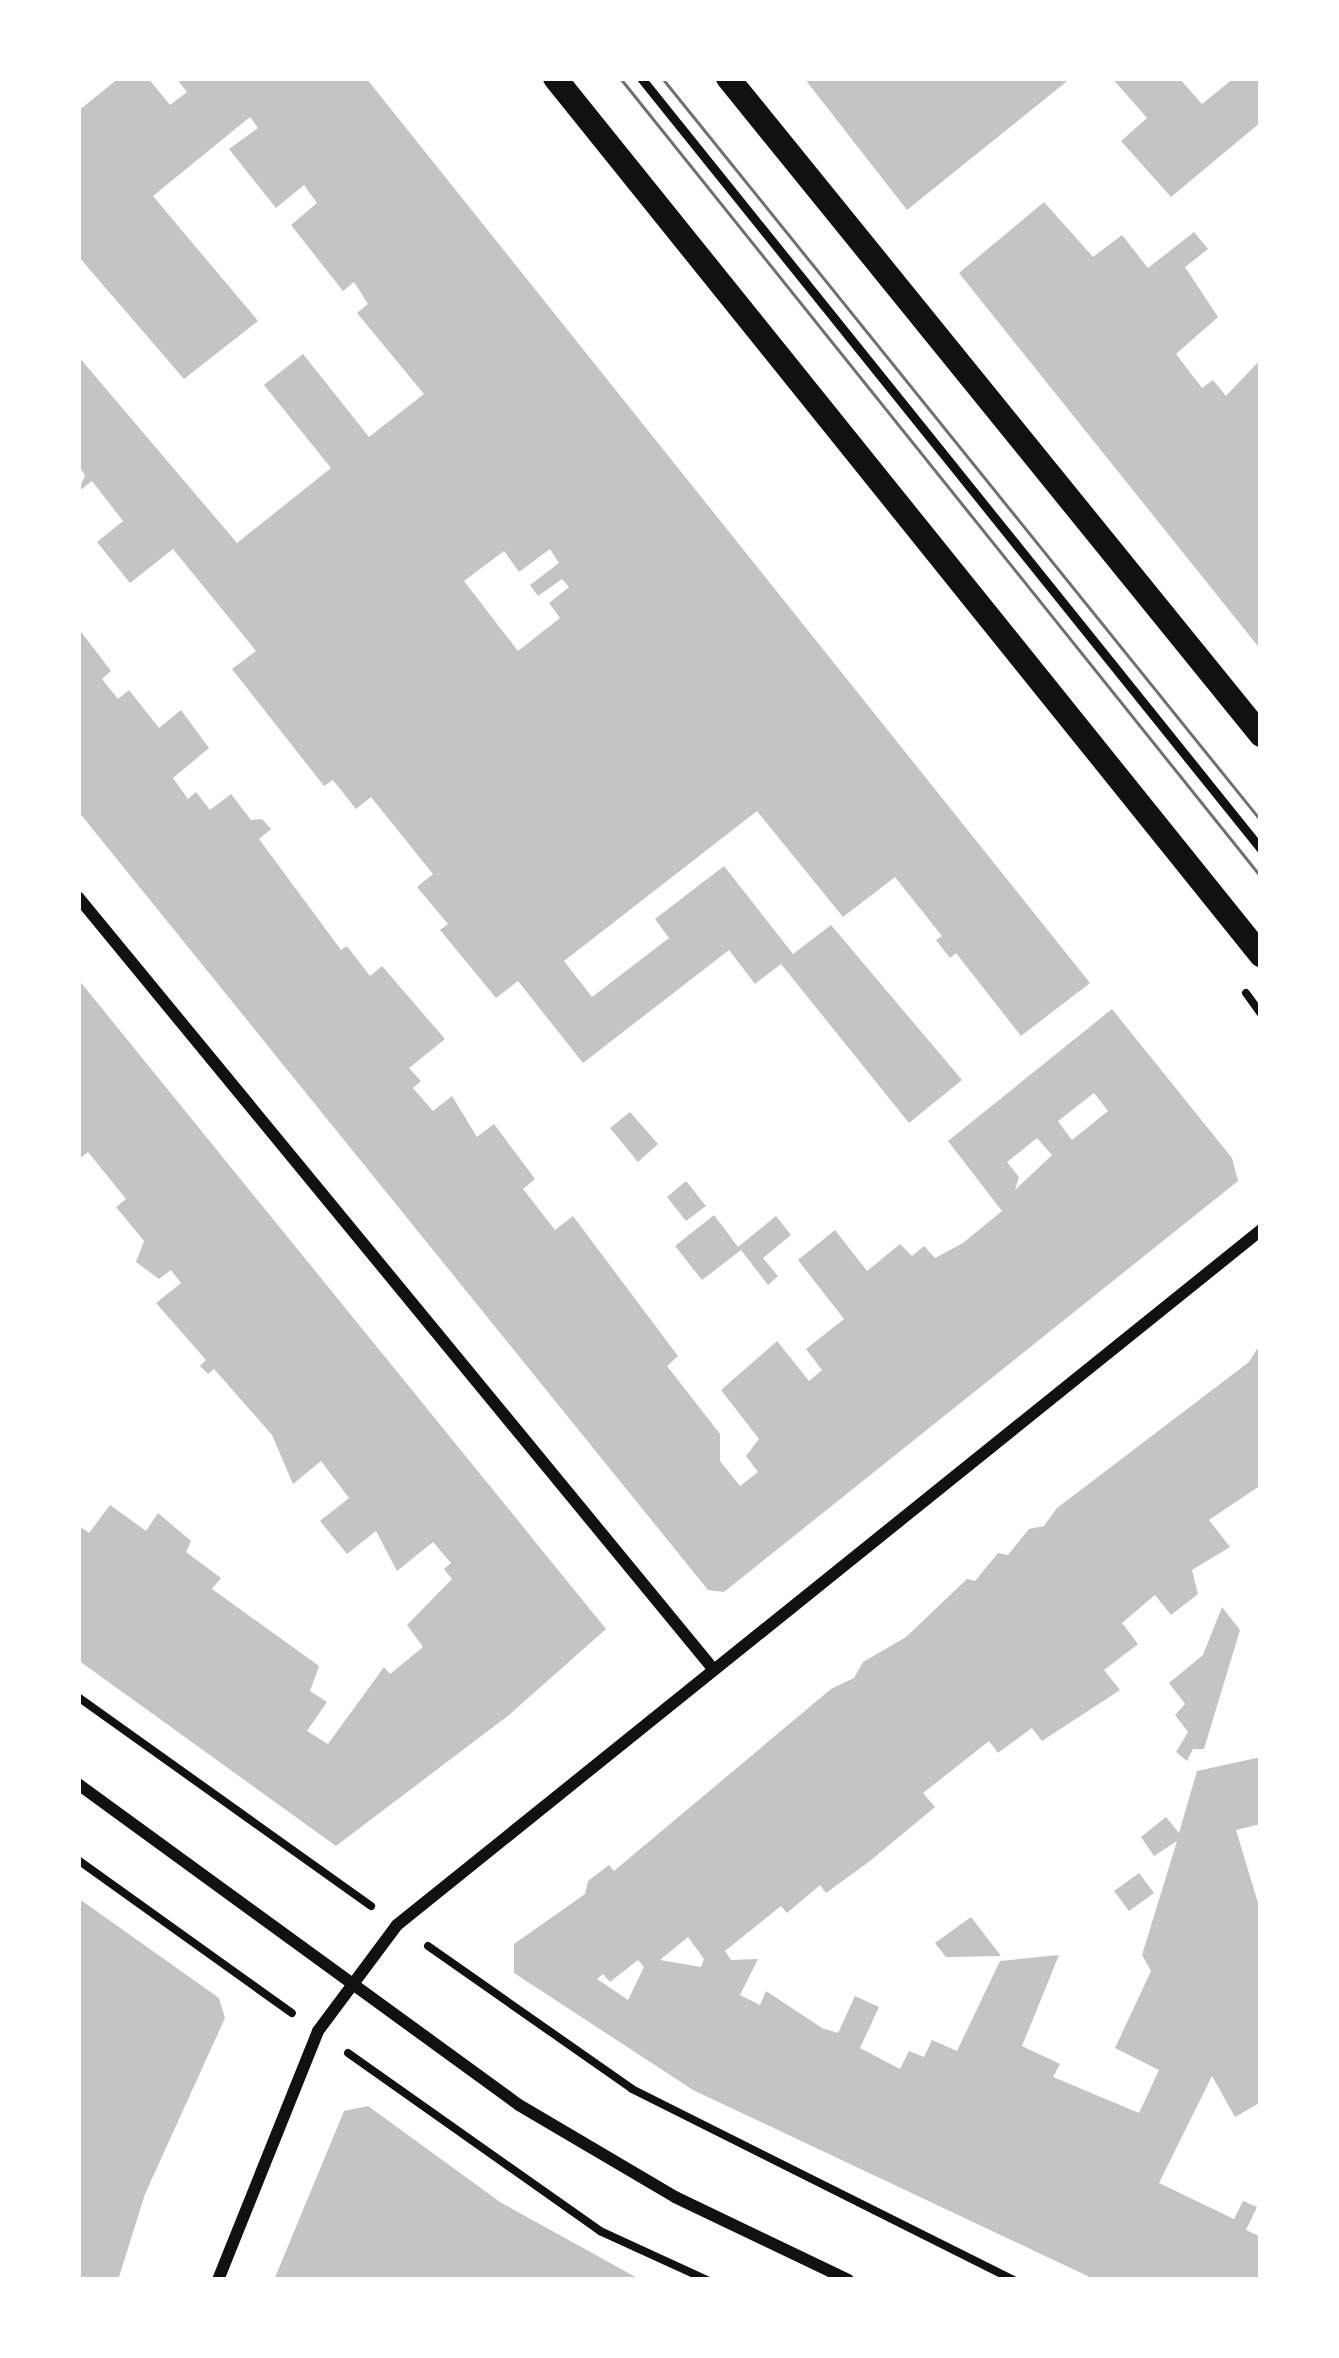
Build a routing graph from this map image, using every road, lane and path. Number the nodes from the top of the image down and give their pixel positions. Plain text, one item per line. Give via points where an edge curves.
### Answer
1 (555, 78) edge
2 (641, 78) edge
3 (728, 78) edge
4 (1261, 735) edge
5 (1261, 849) edge
6 (78, 897) edge
7 (1261, 955) edge
8 (1261, 1230) edge
9 (715, 1670) junction
10 (78, 1697) edge
11 (78, 1784) edge
12 (78, 1861) edge
13 (397, 1924) junction
14 (351, 1981) junction
15 (318, 2031) junction
16 (218, 2280) edge
17 (707, 2280) edge
18 (848, 2280) edge
19 (1014, 2280) edge

1 - 7 main road
2 - 5 lane
3 - 4 main road
6 - 9 street
8 - 9 street
9 - 13 street
10 - 13 path
11 - 14 street
12 - 15 path
13 - 14 street
13 - 19 path via 632,2089
14 - 15 street
14 - 18 street via 599,2155
15 - 16 street
15 - 17 path via 601,2231

